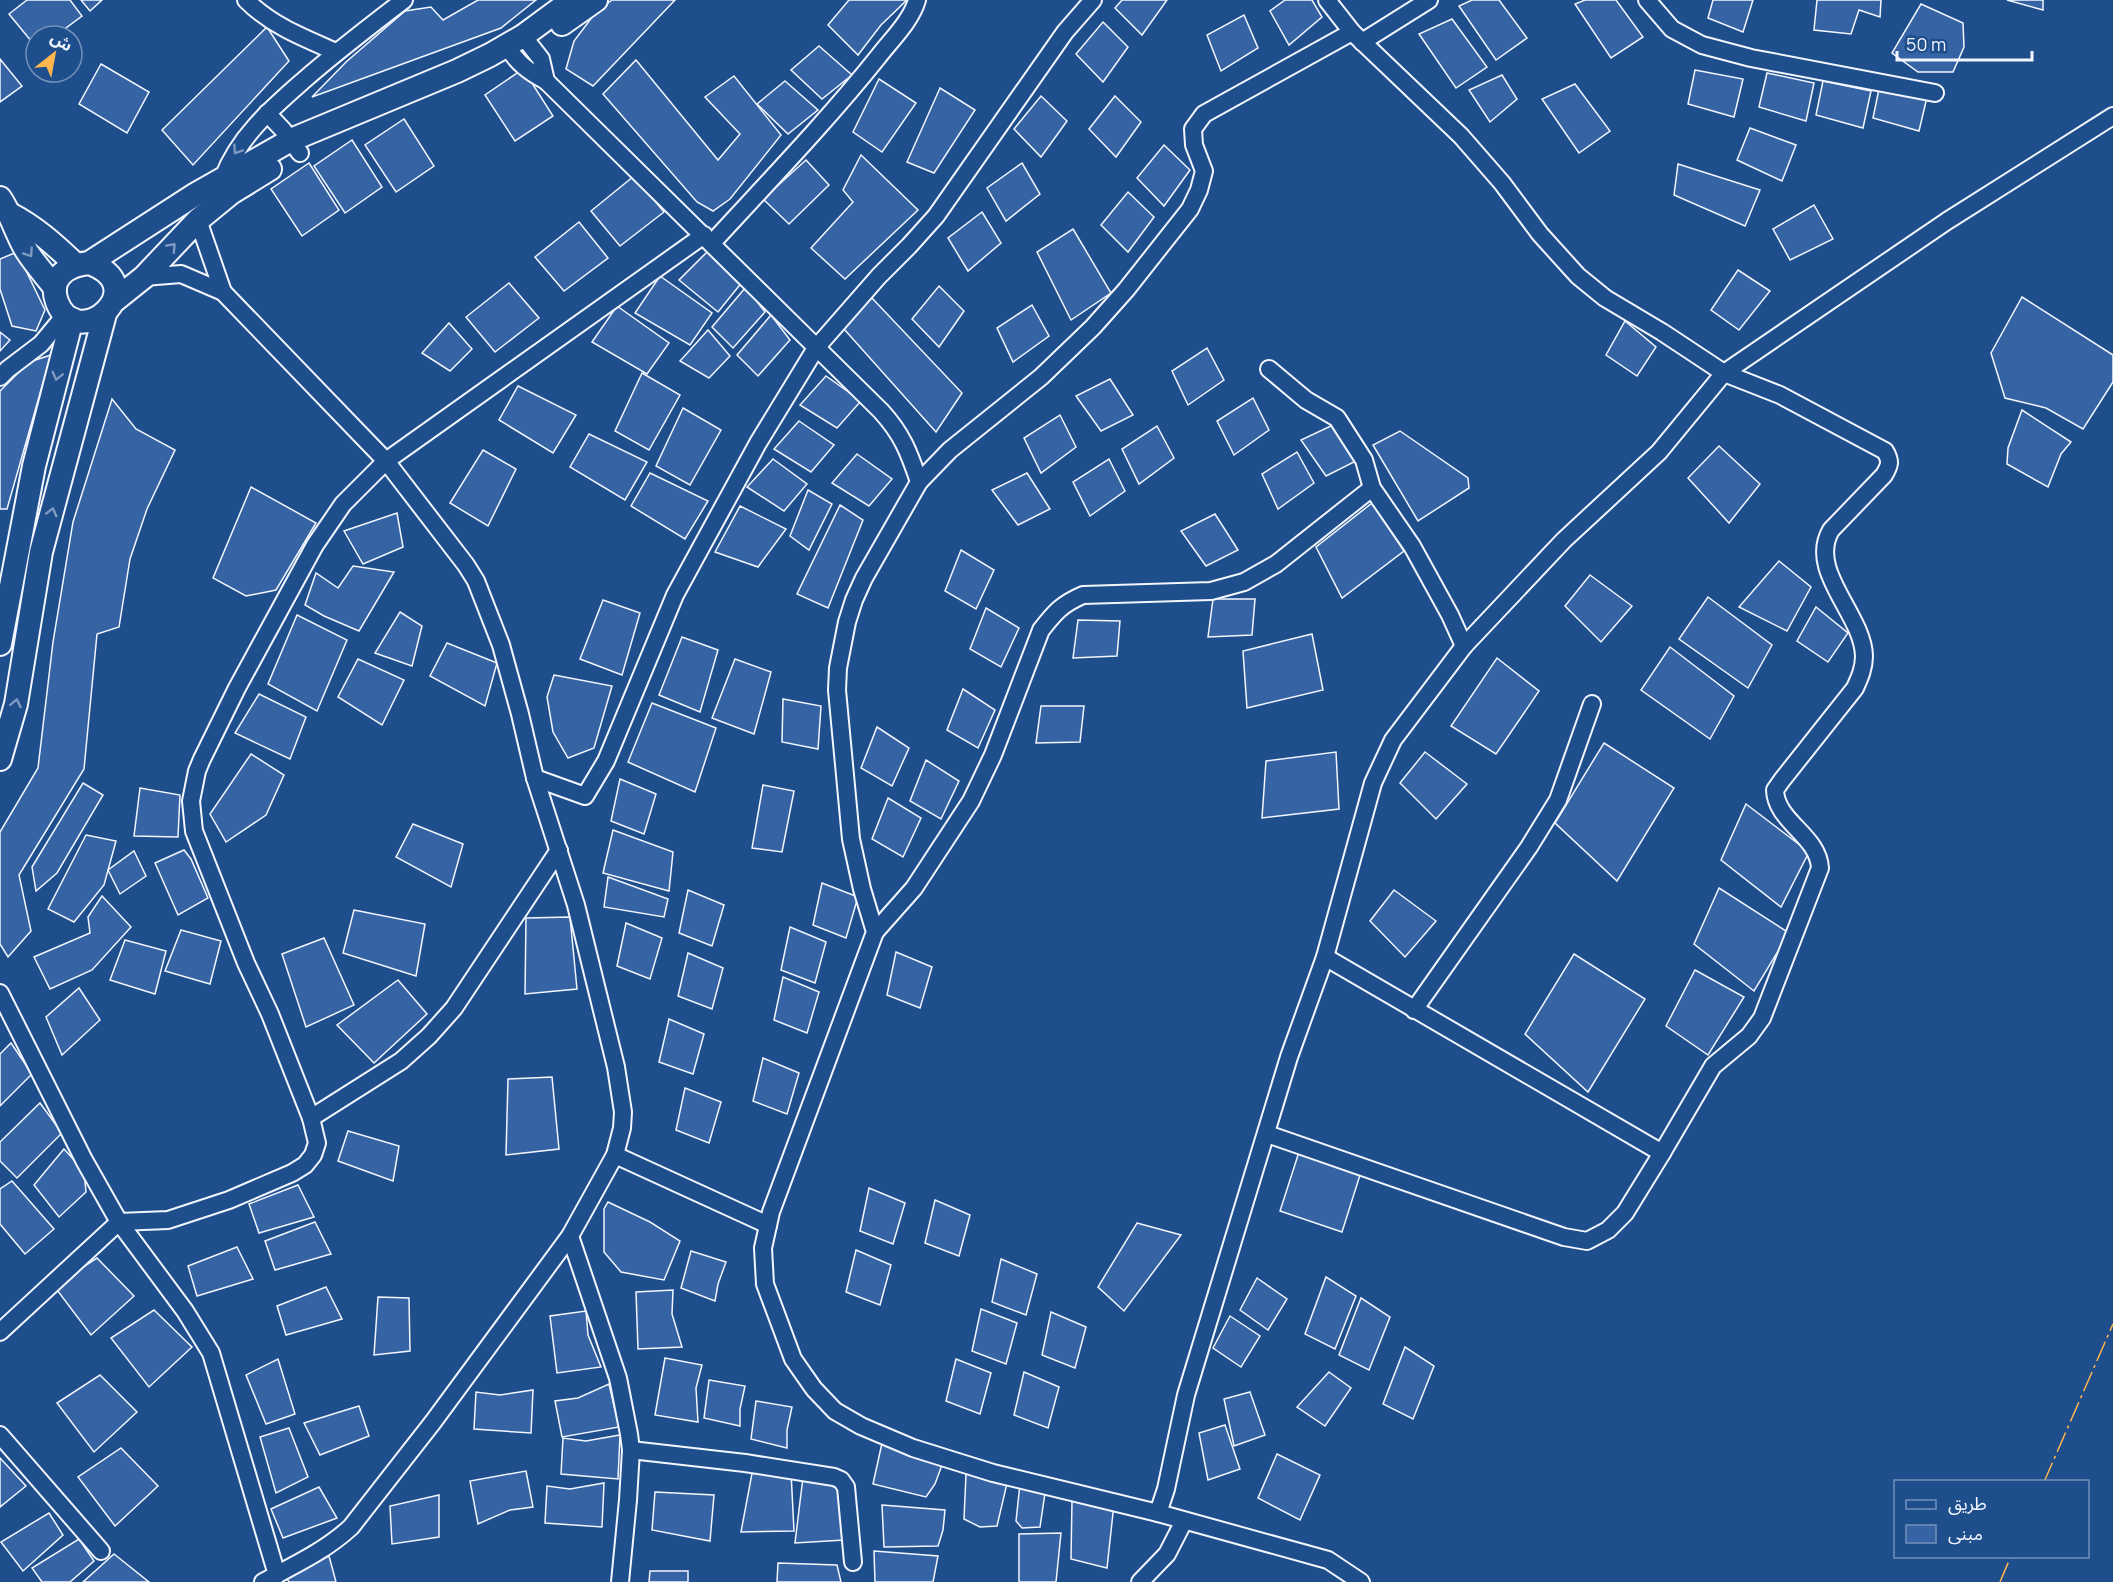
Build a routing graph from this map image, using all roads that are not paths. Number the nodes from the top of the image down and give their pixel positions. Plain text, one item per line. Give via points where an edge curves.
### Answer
1 (246, 0) edge
2 (404, 0) edge
3 (572, 0) edge
4 (596, 0) edge
5 (917, 0) edge
6 (1093, 0) edge
7 (1328, 0) edge
8 (1429, 0) edge
9 (1647, 0) edge
10 (1357, 37) junction
11 (519, 47) junction
12 (336, 52) junction
13 (1935, 93) dead end
14 (267, 113) junction
15 (2113, 116) edge
16 (295, 147) junction
17 (227, 186) junction
18 (5, 206) edge
19 (198, 220) junction
20 (708, 239) junction
21 (82, 263) junction
22 (144, 277) junction
23 (55, 288) junction
24 (223, 292) junction
25 (110, 308) junction
26 (68, 317) junction
27 (816, 348) junction
28 (1269, 369) dead end
29 (1724, 373) junction
30 (0, 377) edge
31 (386, 461) junction
32 (919, 482) junction
33 (1372, 488) junction
34 (0, 644) edge
35 (1464, 646) junction
36 (1592, 704) dead end
37 (0, 759) edge
38 (535, 778) junction
39 (559, 850) junction
40 (875, 932) junction
41 (1325, 957) junction
42 (0, 993) edge
43 (1414, 1010) junction
44 (311, 1118) junction
45 (1267, 1134) junction
46 (1662, 1152) junction
47 (615, 1155) junction
48 (120, 1222) junction
49 (768, 1226) junction
50 (570, 1236) junction
51 (0, 1332) edge
52 (0, 1435) edge
53 (631, 1450) junction
54 (1158, 1513) junction
55 (1184, 1521) junction
56 (101, 1551) dead end
57 (853, 1562) dead end
58 (270, 1578) edge
59 (620, 1582) edge
60 (1140, 1582) edge
61 (1361, 1582) edge

1 - 12 street via 280,27
2 - 12 street
3 - 11 main road
4 - 11 main road
5 - 20 street via 895,36 857,84
6 - 27 street via 1058,41 936,216
7 - 10 street
8 - 10 street
9 - 13 street via 1672,29 1702,45
10 - 29 street via 1461,136 1578,276 1605,298
10 - 32 street via 1204,114 1193,129 1194,145 1204,171 1184,217 1093,327 1041,377 950,450
11 - 16 main road via 457,71
11 - 20 street via 528,71 546,81
12 - 14 street
14 - 16 street
14 -> 17 street via 229,162
15 - 29 street via 1947,221
16 - 17 main road
17 - 19 main road
17 - 21 main road
18 - 21 main road
18 -> 23 main road via 28,253
22 -> 19 main road
19 - 24 street
20 - 27 street
20 - 31 street
21 - 23 main road via 65,270
21 - 25 main road via 102,267 110,276 115,289
22 - 24 street via 181,274
22 - 25 main road
23 - 26 main road via 56,299
24 - 31 street
25 - 26 main road via 88,321
37 -> 25 main road via 16,704 41,552
26 - 30 street
26 -> 34 main road
27 - 32 street via 898,430
27 - 38 street via 758,442 675,595 606,761 585,796
28 - 33 street via 1306,400 1337,418 1364,460
29 - 35 street via 1659,452 1564,540
29 - 46 street via 1780,395 1885,451 1890,465 1831,530 1823,550 1828,570 1860,638 1862,672 1855,688 1775,790 1779,806 1818,854 1820,867 1762,1018 1749,1036 1713,1066
31 - 38 street via 476,581 501,645
31 - 44 street via 343,504 315,545 202,759 191,801 198,840
32 - 40 street via 854,600 838,668 851,839
33 - 35 street via 1412,546
33 - 40 street via 1276,564 1244,582 1211,591 1083,595 1066,602 1041,630 1006,724 971,801 914,888
35 - 41 street via 1393,740 1382,762
36 - 43 street via 1558,800
38 - 39 street
39 - 44 street via 454,1008 429,1036 401,1060
39 - 47 street via 616,1067 623,1112
40 - 49 street
41 - 43 street
41 - 45 street via 1289,1057
42 - 48 street via 84,1160
43 - 46 street
44 - 48 street via 317,1143 309,1160 292,1173 168,1220
45 - 46 street via 1563,1238 1587,1241 1608,1230 1625,1213
45 - 54 street via 1186,1395
47 - 49 street
47 - 50 street
48 - 51 street
48 - 58 street via 211,1353
49 - 54 street via 763,1248 765,1284 793,1359 834,1410 913,1448 993,1473
50 - 53 street via 618,1378
50 - 58 street via 351,1527 321,1551
52 - 56 street
53 - 57 street via 745,1463 841,1480 846,1487
53 - 59 street
54 - 55 street
55 - 60 street via 1167,1554
55 - 61 street via 1328,1560

